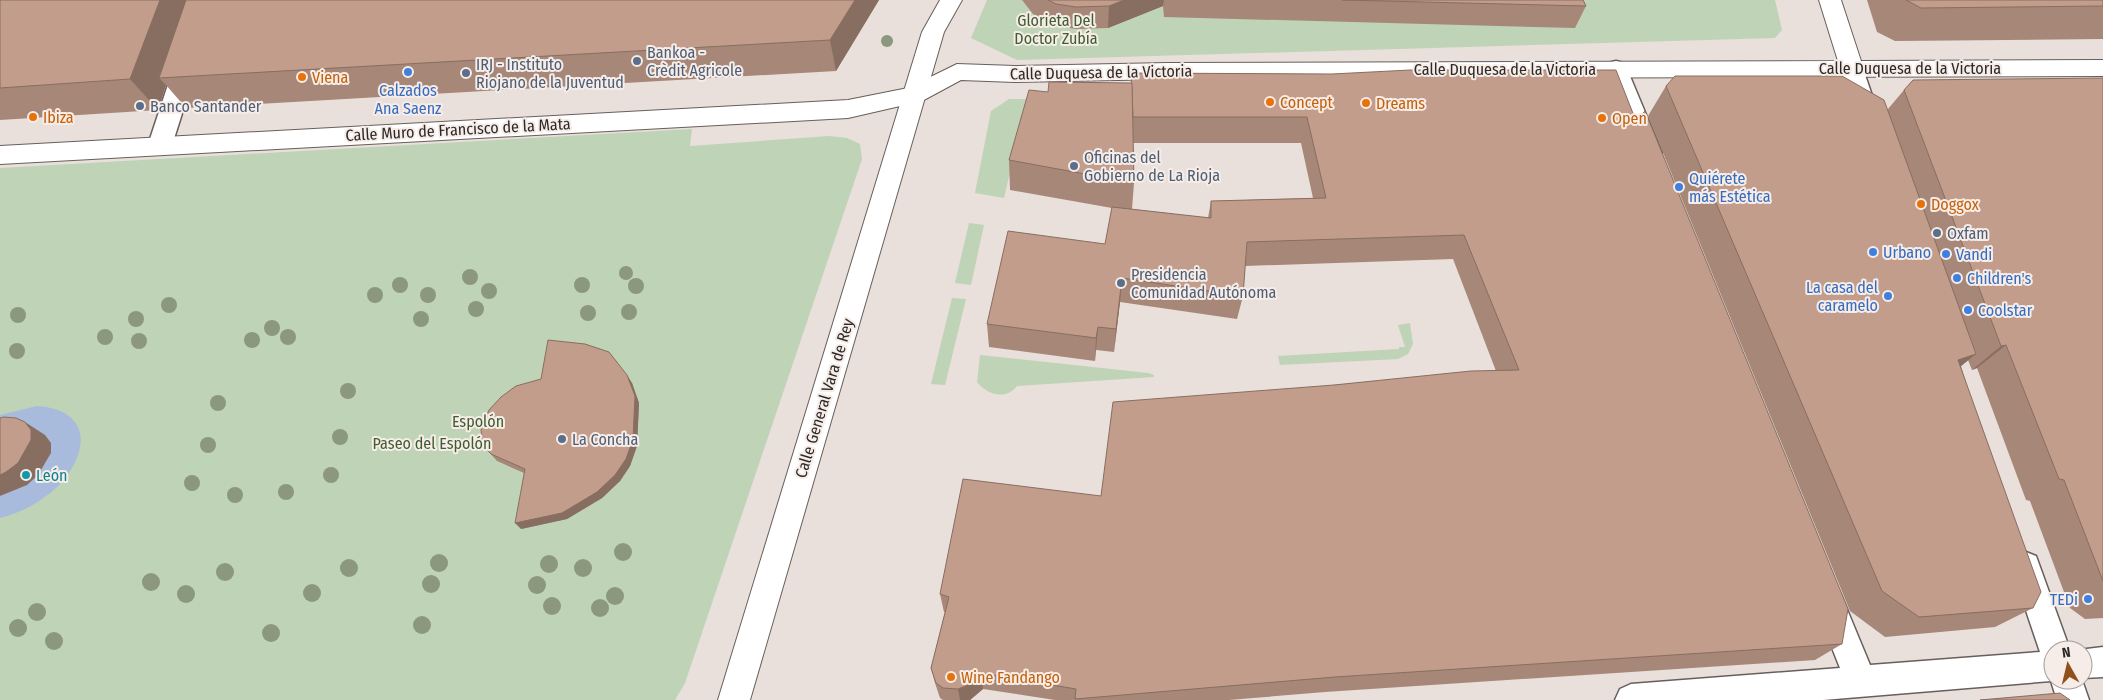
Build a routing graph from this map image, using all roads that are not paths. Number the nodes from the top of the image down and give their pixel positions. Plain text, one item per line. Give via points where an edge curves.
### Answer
1 (207, 0) edge
2 (951, 0) edge
3 (1830, 0) edge
4 (2103, 68) edge
5 (1616, 69) junction
6 (1852, 69) junction
7 (914, 95) junction
8 (1875, 137) edge
9 (160, 145) junction
10 (0, 155) edge
11 (1658, 173) edge
12 (2019, 548) edge
13 (1820, 580) edge
14 (2052, 640) edge
15 (2043, 667) edge
16 (1861, 681) junction
17 (734, 700) edge
18 (1630, 700) edge

1 - 9 street
2 - 7 street, Calle General Vara de Rey via 933,32
3 - 6 street
4 - 6 street, Calle Duquesa de la Victoria
5 - 6 street, Calle Duquesa de la Victoria
5 - 7 street, Calle Duquesa de la Victoria via 956,72
5 - 11 street
6 - 8 street
7 - 9 street, Calle Muro de Francisco de la Mata via 848,109
7 - 17 street, Calle General Vara de Rey
9 - 10 street, Calle Muro de Francisco de la Mata
12 - 14 street
13 - 16 street
15 - 16 street
16 - 18 street

